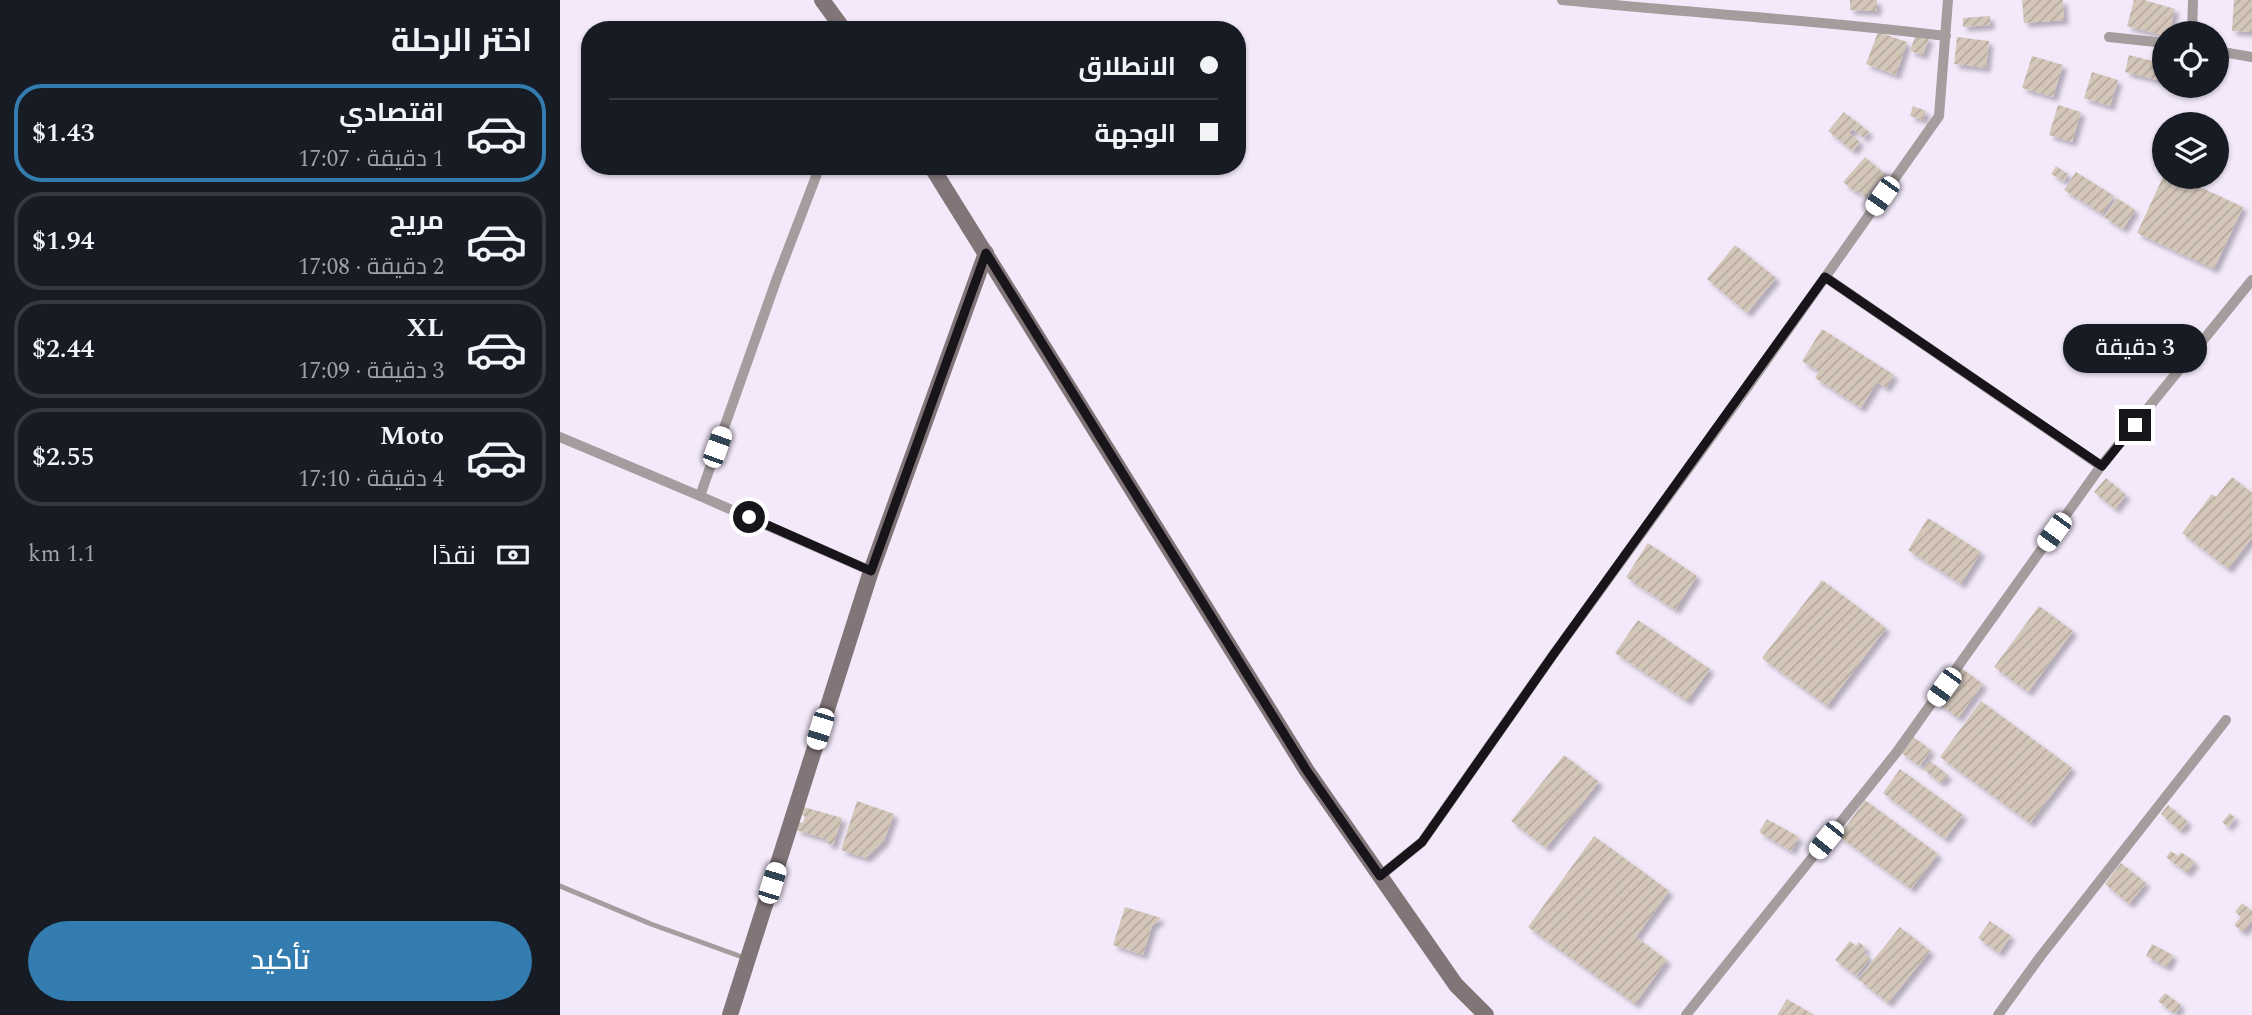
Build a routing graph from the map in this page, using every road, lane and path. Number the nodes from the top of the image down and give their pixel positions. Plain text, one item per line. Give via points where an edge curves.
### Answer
1 (822, 0) edge
2 (1562, 0) edge
3 (1948, 0) edge
4 (2193, 0) edge
5 (837, 21) edge
6 (2192, 21) edge
7 (1945, 36) junction
8 (2109, 37) dead end
9 (2152, 42) edge
10 (2229, 53) edge
11 (2252, 57) edge
12 (817, 175) edge
13 (937, 175) edge
14 (986, 253) junction
15 (1825, 277) junction
16 (2252, 280) edge
17 (560, 437) edge
18 (2102, 466) junction
19 (700, 496) junction
20 (871, 571) junction
21 (2226, 720) dead end
22 (1380, 876) junction
23 (560, 886) edge
24 (748, 959) junction
25 (730, 1015) edge
26 (1486, 1015) edge
27 (1686, 1015) edge
28 (1998, 1015) edge

1 - 5 main road
2 - 7 street
3 - 7 street
4 - 6 street
7 - 15 street via 1938,116
8 - 9 street
10 - 11 street
12 - 19 street
13 - 14 main road
14 - 20 main road
14 - 22 main road via 1307,771
15 - 18 street
15 - 22 street via 1422,842
16 - 18 street
17 - 19 street
18 - 27 street via 1896,753
19 - 20 street
20 - 24 main road
21 - 28 street
22 - 26 main road via 1456,985
23 - 24 lane
24 - 25 main road

